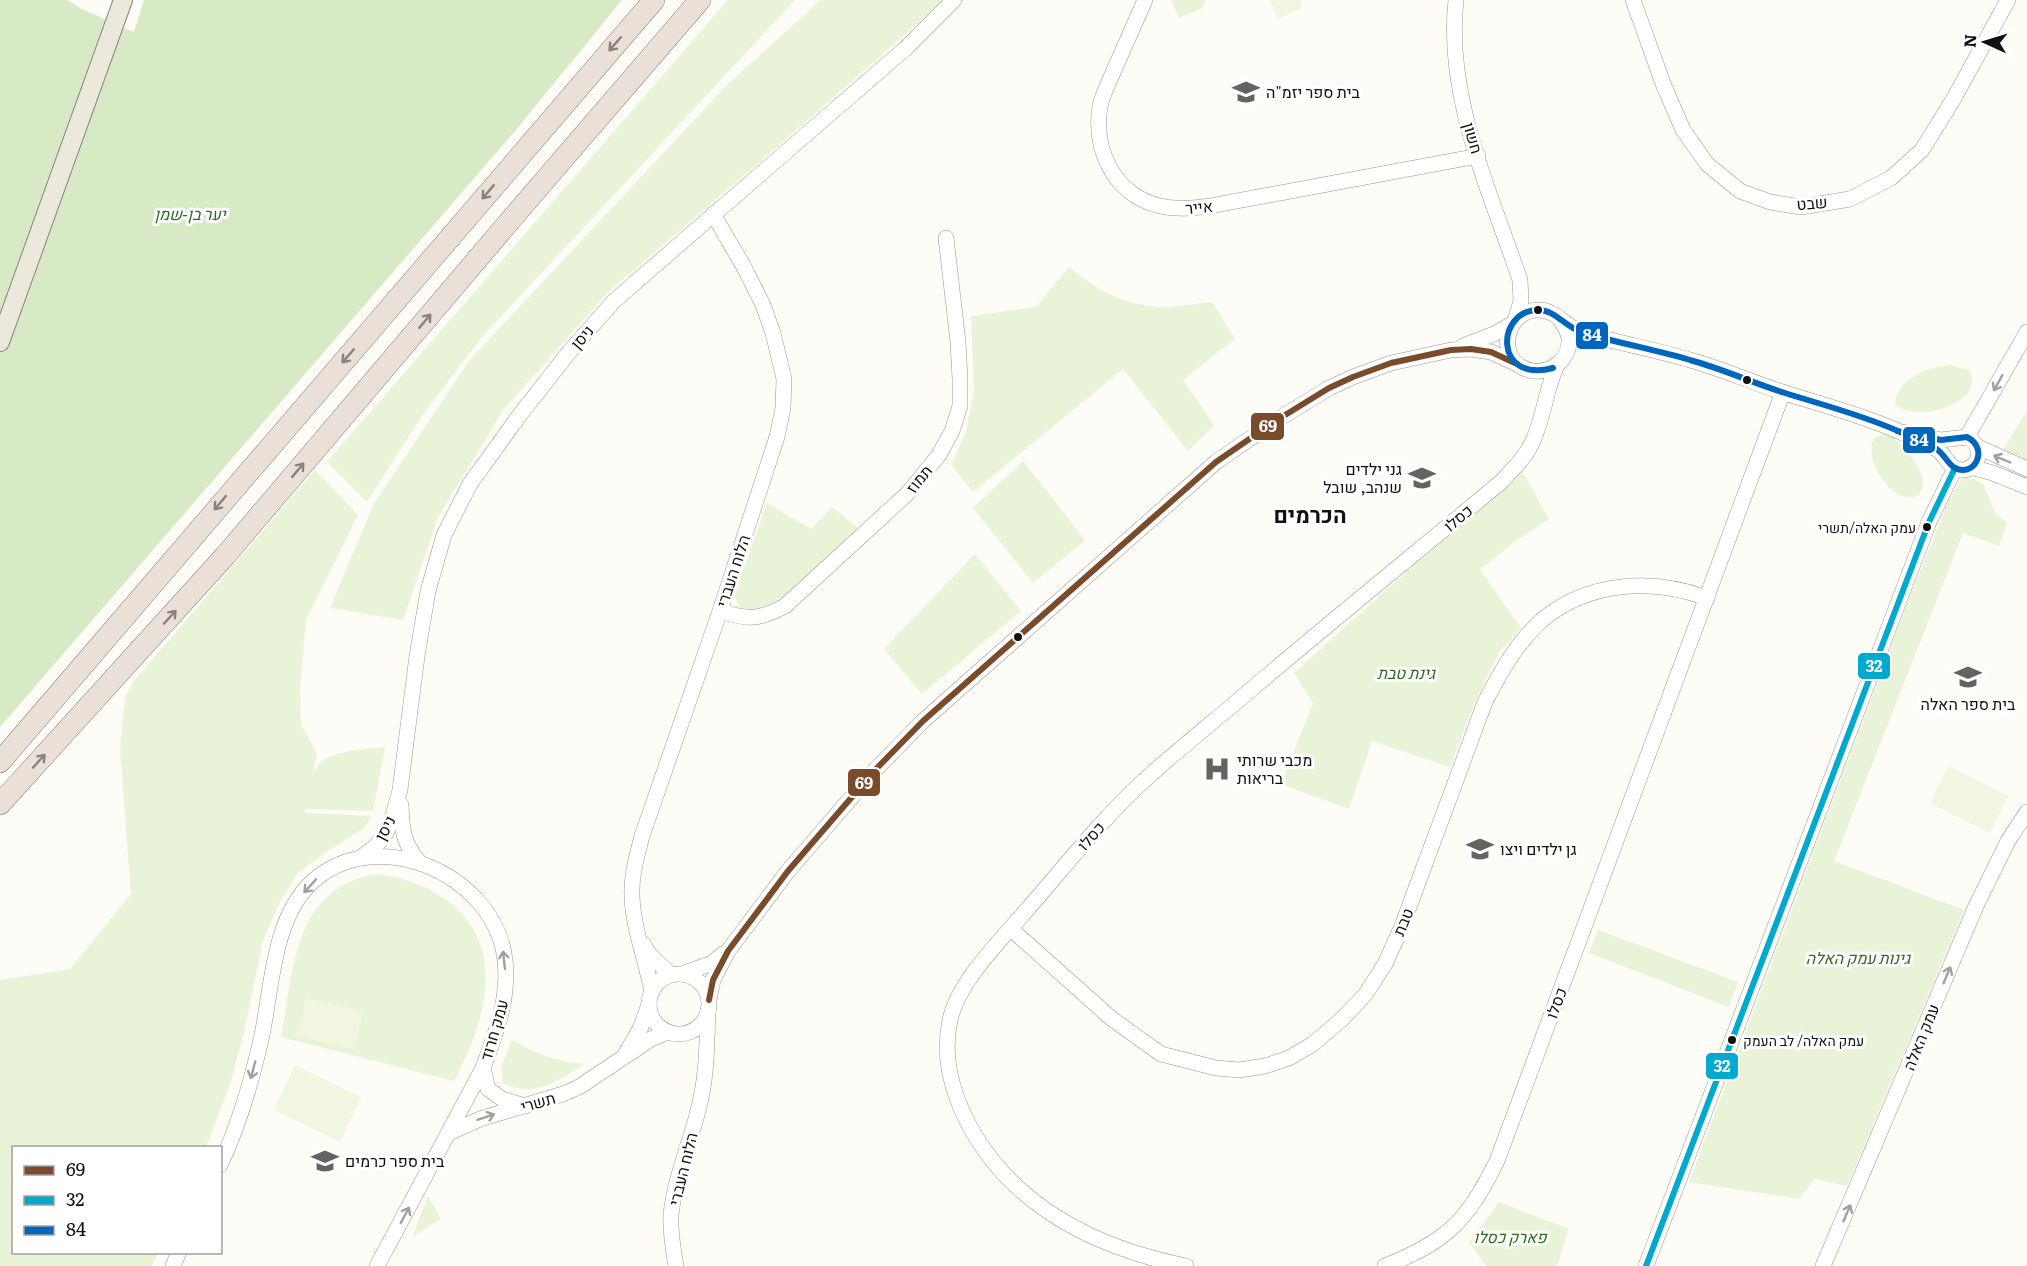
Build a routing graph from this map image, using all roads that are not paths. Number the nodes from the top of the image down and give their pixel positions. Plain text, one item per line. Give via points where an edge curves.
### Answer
1 (123, 0) edge
2 (654, 0) edge
3 (700, 0) edge
4 (954, 0) edge
5 (1145, 0) edge
6 (1456, 0) edge
7 (1633, 0) edge
8 (2008, 0) edge
9 (1478, 156) junction
10 (713, 214) junction
11 (946, 238) dead end
12 (1517, 270) junction
13 (1556, 316) junction
14 (1513, 322) junction
15 (2027, 332) edge
16 (0, 342) edge
17 (1618, 342) junction
18 (1451, 350) junction
19 (1561, 361) junction
20 (1522, 367) junction
21 (1783, 392) junction
22 (1539, 426) junction
23 (1897, 431) junction
24 (1967, 441) junction
25 (1958, 465) junction
26 (2027, 469) edge
27 (2027, 487) edge
28 (1707, 598) junction
29 (720, 612) junction
30 (0, 762) edge
31 (400, 790) junction
32 (0, 804) edge
33 (2027, 812) edge
34 (360, 858) junction
35 (421, 864) junction
36 (1011, 929) junction
37 (639, 934) junction
38 (728, 951) junction
39 (676, 975) junction
40 (651, 997) junction
41 (708, 1005) junction
42 (673, 1033) junction
43 (620, 1060) junction
44 (483, 1068) junction
45 (705, 1072) junction
46 (525, 1106) junction
47 (449, 1133) junction
48 (222, 1160) edge
49 (1127, 1259) edge
50 (377, 1266) edge
51 (676, 1266) edge
52 (1186, 1266) edge
53 (1384, 1266) edge
54 (1646, 1266) edge
55 (1823, 1266) edge

1 - 16 main road
2 -> 30 highway
32 -> 3 highway via 225,556
4 - 10 street, ניסן via 906,48
5 - 9 street, אייר via 1101,104 1098,127 1101,149 1110,170 1123,188 1140,199 1184,209 1210,207
6 - 9 street, חשון via 1454,52 1462,101
7 - 8 street, שבט via 1683,130 1707,164 1740,191 1770,202 1801,207 1850,199 1891,178 1922,150
9 - 12 street, חשון
10 - 29 street, הלוח העברי via 763,305 784,379 777,437
10 - 31 street, ניסן via 614,300 519,416 470,484 444,535 428,591
11 - 29 street, תמוז via 958,342 960,406 939,455 907,495 785,606 754,618
12 - 13 street, חשון via 1533,297
12 - 14 street, חשון via 1522,291
13 - 14 street via 1528,311
13 - 17 street via 1574,329
13 - 19 street via 1569,339
14 - 18 street via 1494,334
14 - 20 street via 1507,345 1510,356
15 -> 24 street
17 - 19 street via 1579,347
17 - 21 street via 1693,360
18 - 20 street via 1491,352
18 - 38 street via 1391,363 1329,388 1216,462 975,675 877,768 788,871
19 - 20 street via 1553,368 1537,372
19 - 22 street, כסלו via 1548,388
20 - 22 street, כסלו via 1533,377 1539,394
21 - 23 street
21 - 28 street, כסלו
22 - 36 street, כסלו via 1520,462 1501,482 1136,788
23 - 24 street
23 - 25 street via 1938,450
24 - 25 street via 1978,460
24 - 25 street via 1948,445 1946,450
26 -> 24 street
25 - 27 street via 1993,473
25 - 54 street via 1929,522
28 - 36 street, טבת via 1684,590 1641,585 1593,592 1542,621 1518,647 1485,702 1385,964 1365,995 1341,1020 1289,1058 1239,1070 1161,1054 1112,1019
28 - 53 street, כסלו via 1497,1161 1470,1209 1450,1231 1416,1253
29 - 37 street, הלוח העברי via 634,866 632,895
31 - 34 street, ניסן via 385,835
31 - 35 street, ניסן via 404,840
55 -> 33 street, עמק האלה via 1980,896
34 - 35 street, עמק חרוד via 400,857
34 -> 48 street, עמק חרוד via 334,866 311,883 285,925 252,1076
44 -> 35 street, עמק חרוד via 504,1001 504,953 497,930 472,894 444,874
36 - 49 street, כסלו via 976,970 950,1018 949,1070 957,1101 979,1143 1006,1178 1048,1212
37 - 39 street, הלוח העברי via 649,954
37 - 40 street, הלוח העברי
38 - 39 street via 712,963
38 - 41 street via 713,980
39 - 40 street via 658,983
39 - 41 street via 692,977 700,983
40 - 42 street via 650,1012 655,1021
40 - 43 street, תשרי via 641,1027
41 - 42 street via 697,1028 688,1033
41 - 45 street, הלוח העברי
42 - 43 street, תשרי via 651,1039
42 - 45 street via 699,1048
43 - 46 street, תשרי via 579,1087
44 - 46 street via 488,1089 502,1099
44 - 47 street, עמק חרוד
45 - 51 street, הלוח העברי via 671,1216
47 -> 46 street, תשרי
50 -> 47 street, עמק חרוד
49 - 52 street, כסלו

